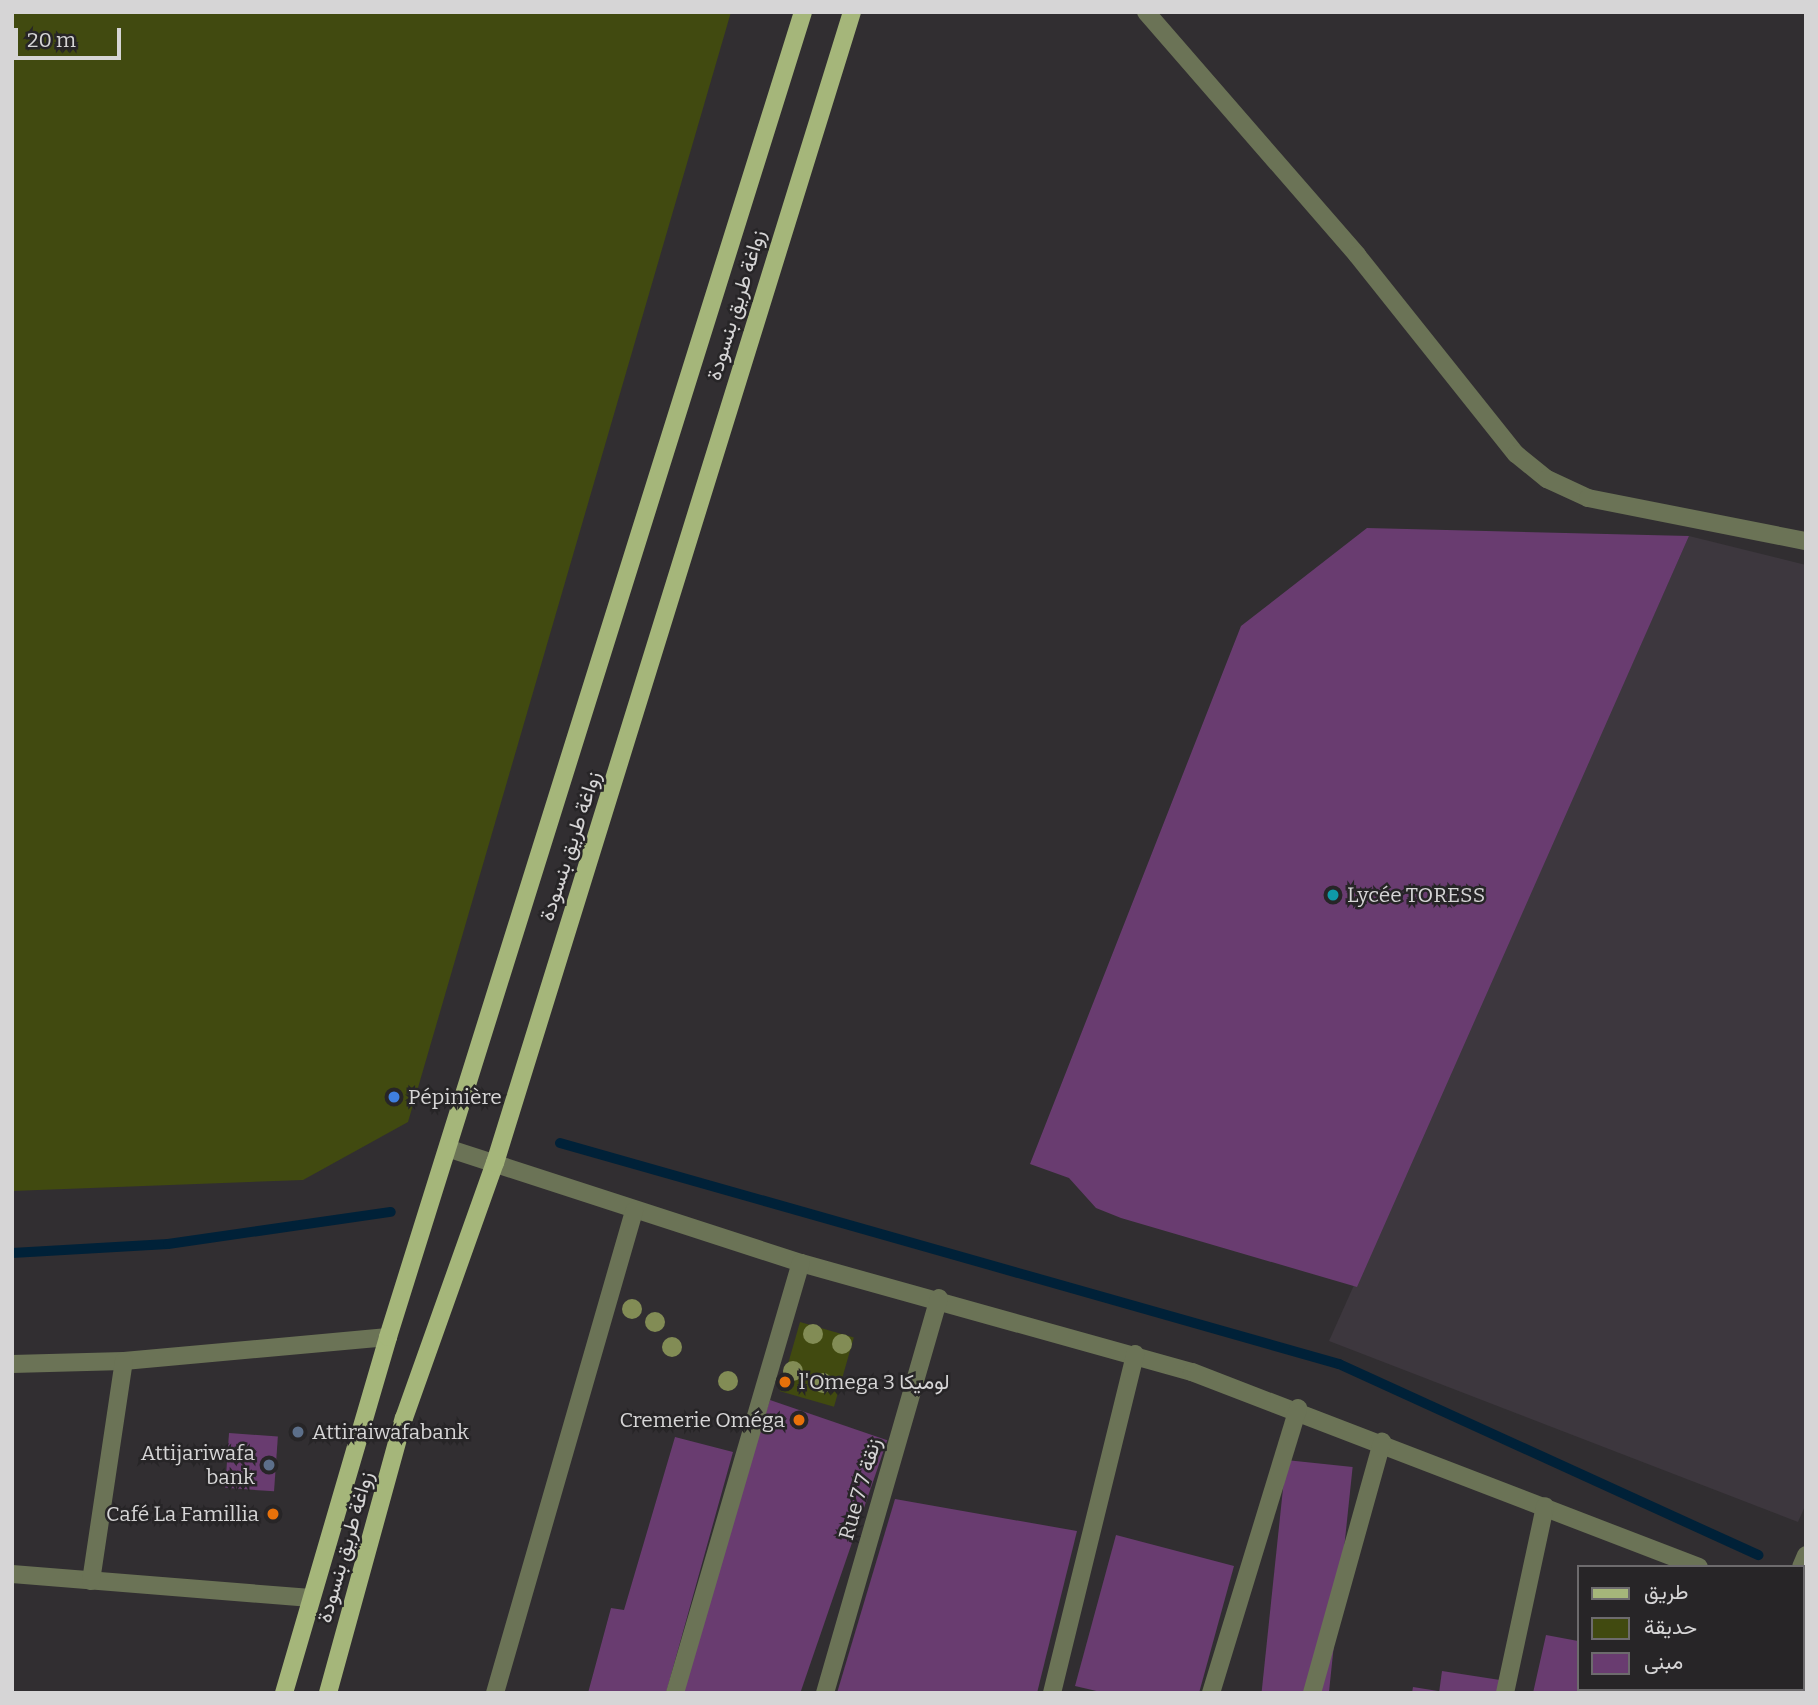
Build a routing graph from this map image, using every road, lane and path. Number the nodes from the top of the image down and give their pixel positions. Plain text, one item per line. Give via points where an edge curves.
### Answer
1 (803, 12) edge
2 (852, 12) edge
3 (1146, 12) edge
4 (1806, 541) edge
5 (450, 1149) junction
6 (495, 1163) junction
7 (634, 1211) junction
8 (801, 1263) junction
9 (939, 1297) junction
10 (388, 1337) junction
11 (1135, 1354) junction
12 (124, 1361) junction
13 (12, 1364) edge
14 (1298, 1408) junction
15 (1382, 1442) junction
16 (1545, 1506) junction
17 (1693, 1565) edge
18 (12, 1574) edge
19 (91, 1581) junction
20 (311, 1598) junction
21 (285, 1693) edge
22 (328, 1693) edge
23 (495, 1693) edge
24 (674, 1693) edge
25 (825, 1693) edge
26 (1052, 1693) edge
27 (1211, 1693) edge
28 (1312, 1693) edge
29 (1505, 1693) edge

1 - 5 main road, زواغة طريق بنسودة
2 - 6 main road, زواغة طريق بنسودة
3 - 4 street via 1357,255 1526,462 1588,498
5 - 6 street
5 - 10 main road, زواغة طريق بنسودة
6 - 7 street
6 - 22 main road, زواغة طريق بنسودة via 404,1418
7 - 8 street
7 - 23 street
8 - 9 street
8 - 24 street
9 - 11 street
9 - 25 street, Rue 7 زنقة 7
10 - 12 street
10 - 20 main road, زواغة طريق بنسودة
11 - 14 street
11 - 26 street
12 - 13 street
12 - 19 street
14 - 15 street
14 - 27 street
15 - 16 street
15 - 28 street
16 - 17 street
16 - 29 street
18 - 19 street
19 - 20 street
20 - 21 main road, زواغة طريق بنسودة

